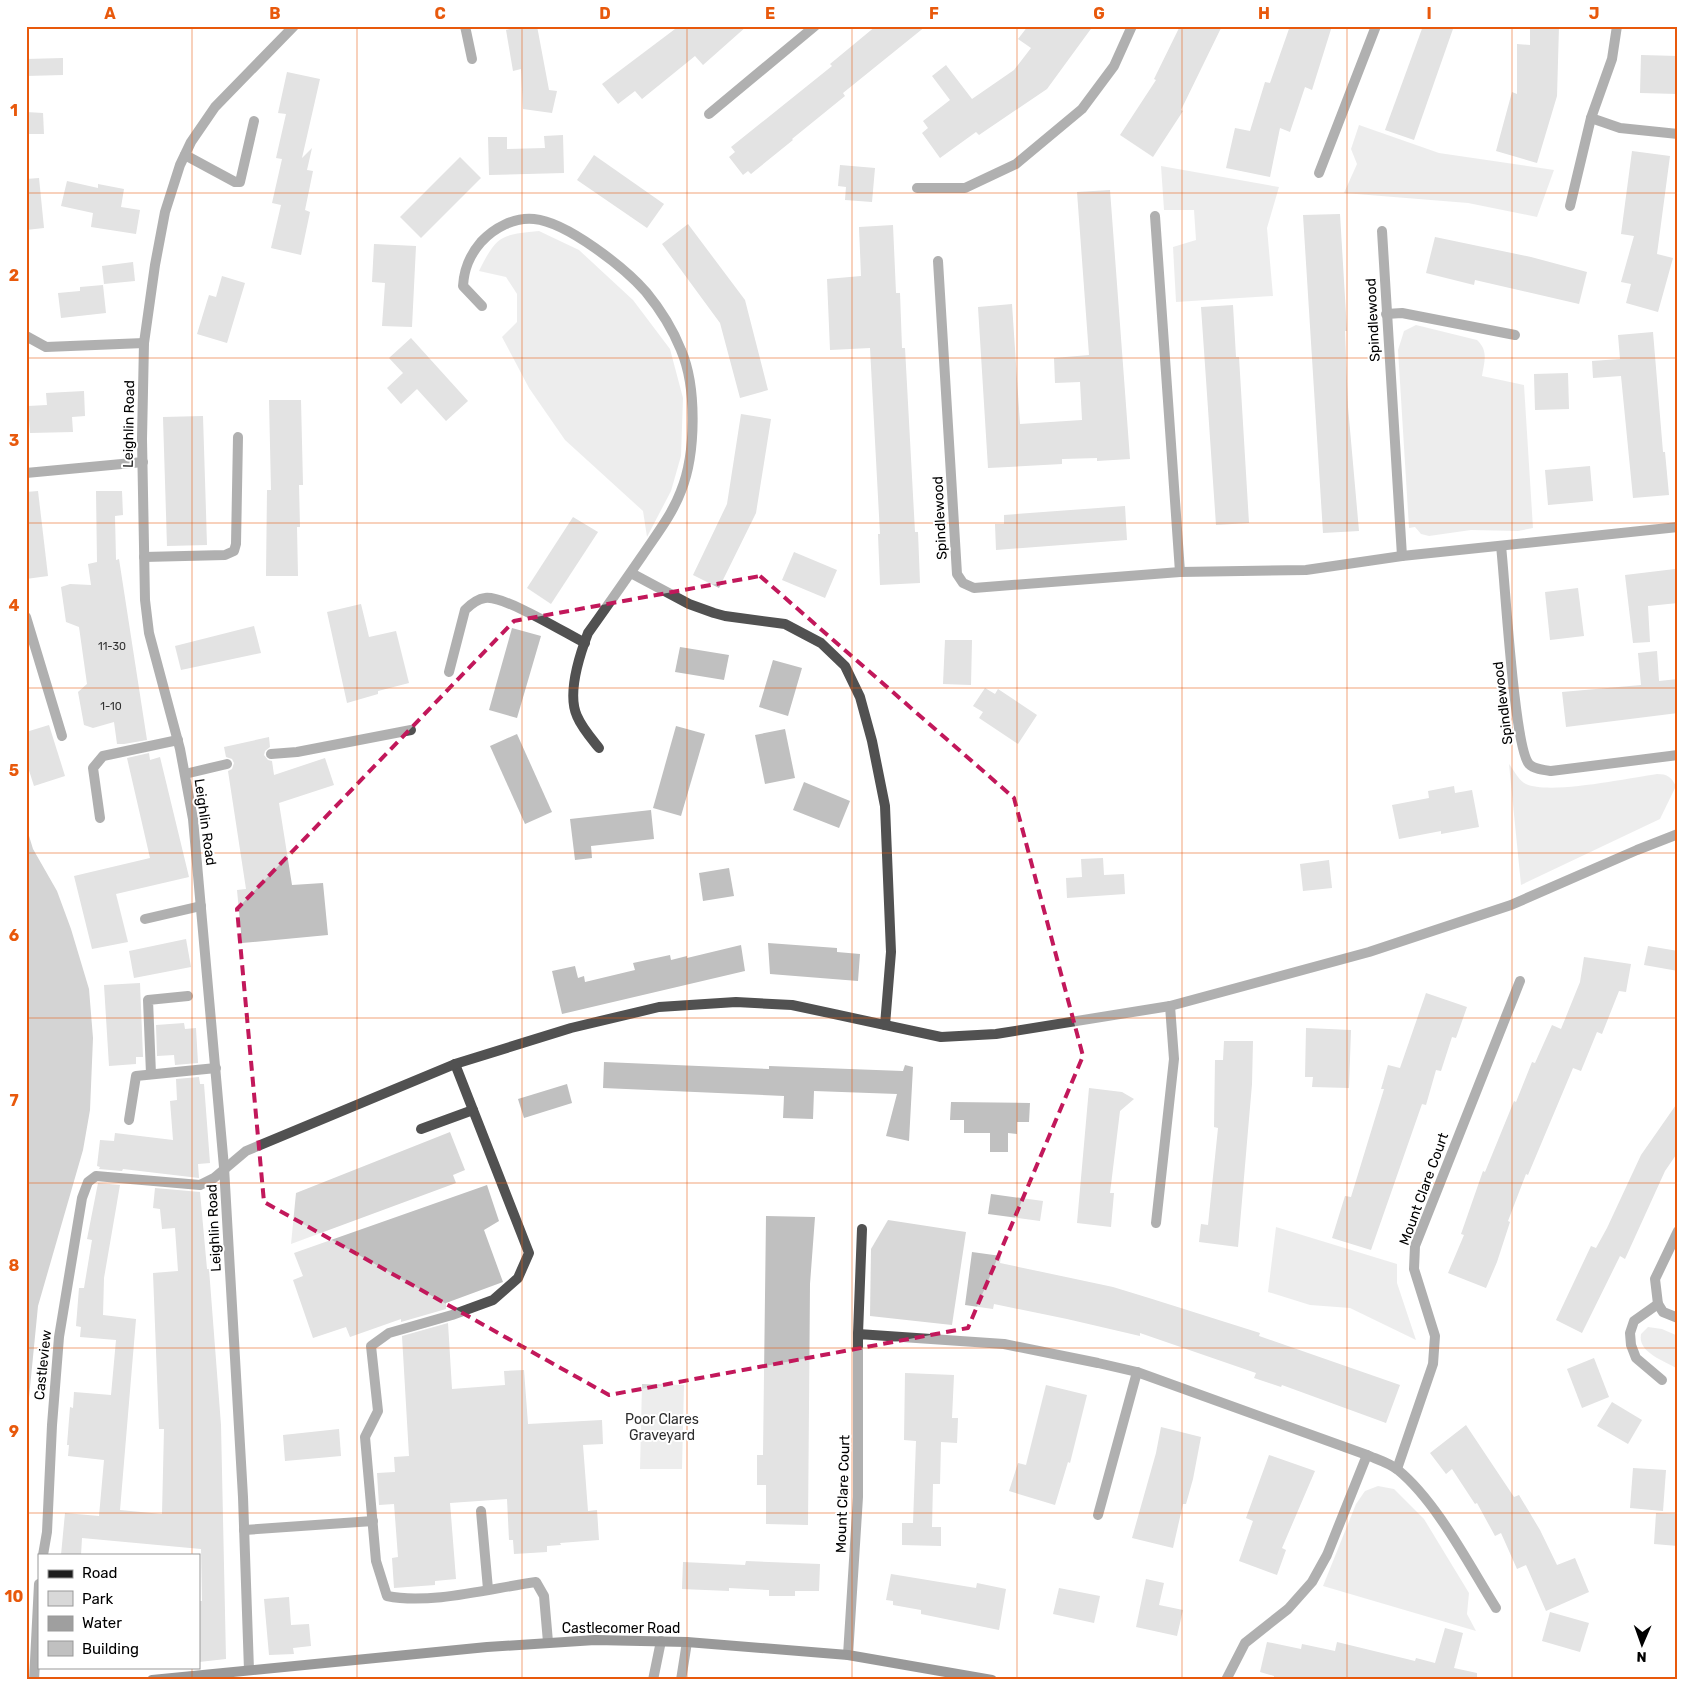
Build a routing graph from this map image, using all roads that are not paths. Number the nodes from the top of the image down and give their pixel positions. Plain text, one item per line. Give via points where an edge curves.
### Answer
1 (294, 26) edge
2 (465, 26) edge
3 (815, 26) edge
4 (1132, 26) edge
5 (1376, 26) edge
6 (1618, 26) edge
7 (472, 59) dead end
8 (709, 114) dead end
9 (1591, 118) junction
10 (254, 121) dead end
11 (1678, 134) edge
12 (185, 154) junction
13 (1319, 173) dead end
14 (917, 188) dead end
15 (1570, 206) dead end
16 (1155, 216) dead end
17 (1382, 231) dead end
18 (938, 261) dead end
19 (482, 306) dead end
20 (1386, 314) junction
21 (1515, 335) dead end
22 (26, 336) edge
23 (144, 343) junction
24 (238, 437) dead end
25 (142, 462) junction
26 (26, 473) edge
27 (1678, 527) edge
28 (1501, 546) junction
29 (1402, 556) junction
30 (144, 557) junction
31 (631, 572) junction
32 (1180, 572) junction
33 (26, 617) edge
34 (584, 643) junction
35 (450, 672) dead end
36 (411, 730) dead end
37 (62, 736) dead end
38 (178, 740) junction
39 (599, 748) dead end
40 (272, 754) dead end
41 (1678, 755) edge
42 (227, 764) dead end
43 (185, 774) junction
44 (100, 818) dead end
45 (1678, 834) edge
46 (201, 906) junction
47 (145, 919) dead end
48 (1520, 981) dead end
49 (188, 996) dead end
50 (1170, 1006) junction
51 (885, 1025) junction
52 (455, 1064) junction
53 (216, 1068) junction
54 (151, 1074) junction
55 (473, 1110) junction
56 (129, 1120) dead end
57 (421, 1129) dead end
58 (224, 1167) junction
59 (1156, 1223) dead end
60 (862, 1230) dead end
61 (1678, 1231) edge
62 (1658, 1304) junction
63 (1678, 1318) edge
64 (858, 1334) junction
65 (1138, 1372) junction
66 (1662, 1380) dead end
67 (1367, 1455) junction
68 (1397, 1469) junction
69 (481, 1511) dead end
70 (1098, 1515) dead end
71 (373, 1521) junction
72 (244, 1530) junction
73 (43, 1554) edge
74 (488, 1589) junction
75 (38, 1595) edge
76 (1496, 1608) dead end
77 (661, 1641) junction
78 (548, 1642) junction
79 (686, 1642) junction
80 (848, 1655) junction
81 (250, 1675) edge
82 (34, 1680) edge
83 (152, 1680) edge
84 (653, 1680) edge
85 (680, 1680) edge
86 (992, 1680) edge
87 (1226, 1680) edge

1 - 12 street, Leighlin Road via 215,107
2 - 7 street
3 - 8 street
4 - 14 street via 1114,66 1082,109 1016,164 965,188
5 - 13 street
6 - 9 street via 1612,59
9 - 11 street via 1620,128
9 - 15 street
10 - 12 street via 240,182
12 - 23 street, Leighlin Road via 166,212
16 - 32 street
17 - 20 street, Spindlewood
18 - 32 street, Spindlewood via 957,574 963,583 974,588
19 - 31 street via 463,286 464,273 474,251 488,234 502,225 534,219 581,239 614,262 646,292 666,320 682,351 690,380 689,462 668,518
20 - 21 street via 1402,313
20 - 29 street, Spindlewood
22 - 23 street via 46,347
23 - 25 street, Leighlin Road
24 - 30 street via 234,551 225,555
25 - 26 street
25 - 30 street, Leighlin Road
27 - 28 street, Spindlewood
28 - 29 street, Spindlewood
28 - 41 street, Spindlewood via 1523,754 1530,765 1550,771
29 - 32 street, Spindlewood via 1306,570
30 - 38 street, Leighlin Road via 149,633
31 - 34 street
31 - 51 street via 689,604 725,616 786,624 821,643 845,666 872,741 884,806 891,952
33 - 37 street
34 - 35 street via 504,601 486,598 465,610
34 - 39 street via 574,690 576,714
36 - 40 street
38 - 43 street, Leighlin Road
38 - 44 street via 103,756 94,768
42 - 43 street
43 - 46 street, Leighlin Road via 194,819
45 - 50 street via 1519,903 1369,952
46 - 47 street
46 - 53 street, Leighlin Road
48 - 68 street, Mount Clare Court via 1415,1246 1414,1269 1435,1336 1433,1364
49 - 54 street via 148,1000
50 - 51 street via 996,1034 941,1037
50 - 59 street via 1174,1059
51 - 52 street via 792,1005 736,1002 659,1007 571,1028
52 - 55 street
52 - 58 street via 246,1151
53 - 54 street
53 - 58 street, Leighlin Road
54 - 56 street via 136,1076
55 - 57 street
55 - 71 street via 528,1254 518,1278 494,1300 389,1333 371,1346 378,1411 365,1438
58 - 72 street, Leighlin Road
58 - 73 street, Castleview via 214,1178 200,1185 93,1178 82,1198 59,1336
60 - 64 street, Mount Clare Court
61 - 62 street via 1655,1279
62 - 63 street via 1663,1312
62 - 66 street via 1634,1321 1630,1333 1636,1358
64 - 65 street via 1004,1344
64 - 80 street, Mount Clare Court via 858,1497
65 - 67 street
65 - 70 street
67 - 68 street
67 - 87 street via 1327,1554 1312,1582 1288,1609 1245,1643
68 - 76 street via 1420,1493 1452,1537
69 - 74 street
71 - 72 street
71 - 74 street via 376,1562 387,1596 431,1598
72 - 81 street, Leighlin Road
74 - 78 street via 536,1582 544,1596
75 - 82 street
77 - 78 main road, Castlecomer Road
77 - 79 main road, Castlecomer Road
77 - 84 street
78 - 81 main road, Castlecomer Road
79 - 80 main road, Castlecomer Road
79 - 85 street
80 - 86 main road, Castlecomer Road
81 - 83 main road, Castlecomer Road

